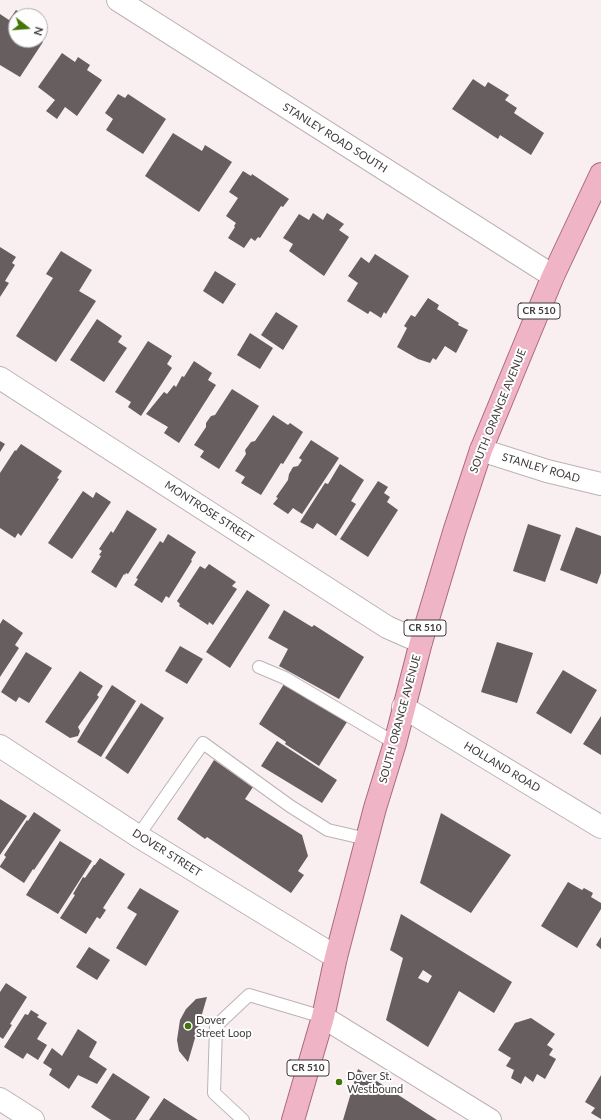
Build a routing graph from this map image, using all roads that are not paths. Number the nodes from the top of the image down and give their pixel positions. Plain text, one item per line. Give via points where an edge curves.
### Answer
1 (118, 0) edge
2 (601, 174) edge
3 (553, 276) junction
4 (0, 378) edge
5 (481, 450) junction
6 (601, 484) edge
7 (421, 642) junction
8 (259, 667) dead end
9 (403, 707) junction
10 (395, 743) junction
11 (0, 746) edge
12 (601, 827) edge
13 (138, 836) junction
14 (367, 839) junction
15 (336, 957) junction
16 (324, 1017) junction
17 (0, 1099) edge
18 (33, 1120) edge
19 (243, 1120) edge
20 (293, 1120) edge
21 (490, 1120) edge

1 - 3 street, STANLEY ROAD SOUTH
2 - 3 main road, SOUTH ORANGE AVENUE / CR 510
3 - 5 main road, SOUTH ORANGE AVENUE / CR 510
4 - 7 street, MONTROSE STREET via 387,627
5 - 6 street, STANLEY ROAD via 547,471
5 - 7 main road, SOUTH ORANGE AVENUE / CR 510
7 - 9 main road, SOUTH ORANGE AVENUE / CR 510
8 - 10 lane via 285,678
9 - 10 main road, SOUTH ORANGE AVENUE / CR 510
9 - 12 street, HOLLAND ROAD
10 - 14 main road, SOUTH ORANGE AVENUE / CR 510
11 - 13 street, DOVER STREET
13 - 14 lane via 203,743 290,806 328,830
13 - 15 street, DOVER STREET
14 - 15 main road, SOUTH ORANGE AVENUE / CR 510
15 - 16 main road, SOUTH ORANGE AVENUE / CR 510
16 - 19 lane via 250,995 216,1026 214,1094
16 - 20 main road, SOUTH ORANGE AVENUE / CR 510
16 - 21 street
17 - 18 street

